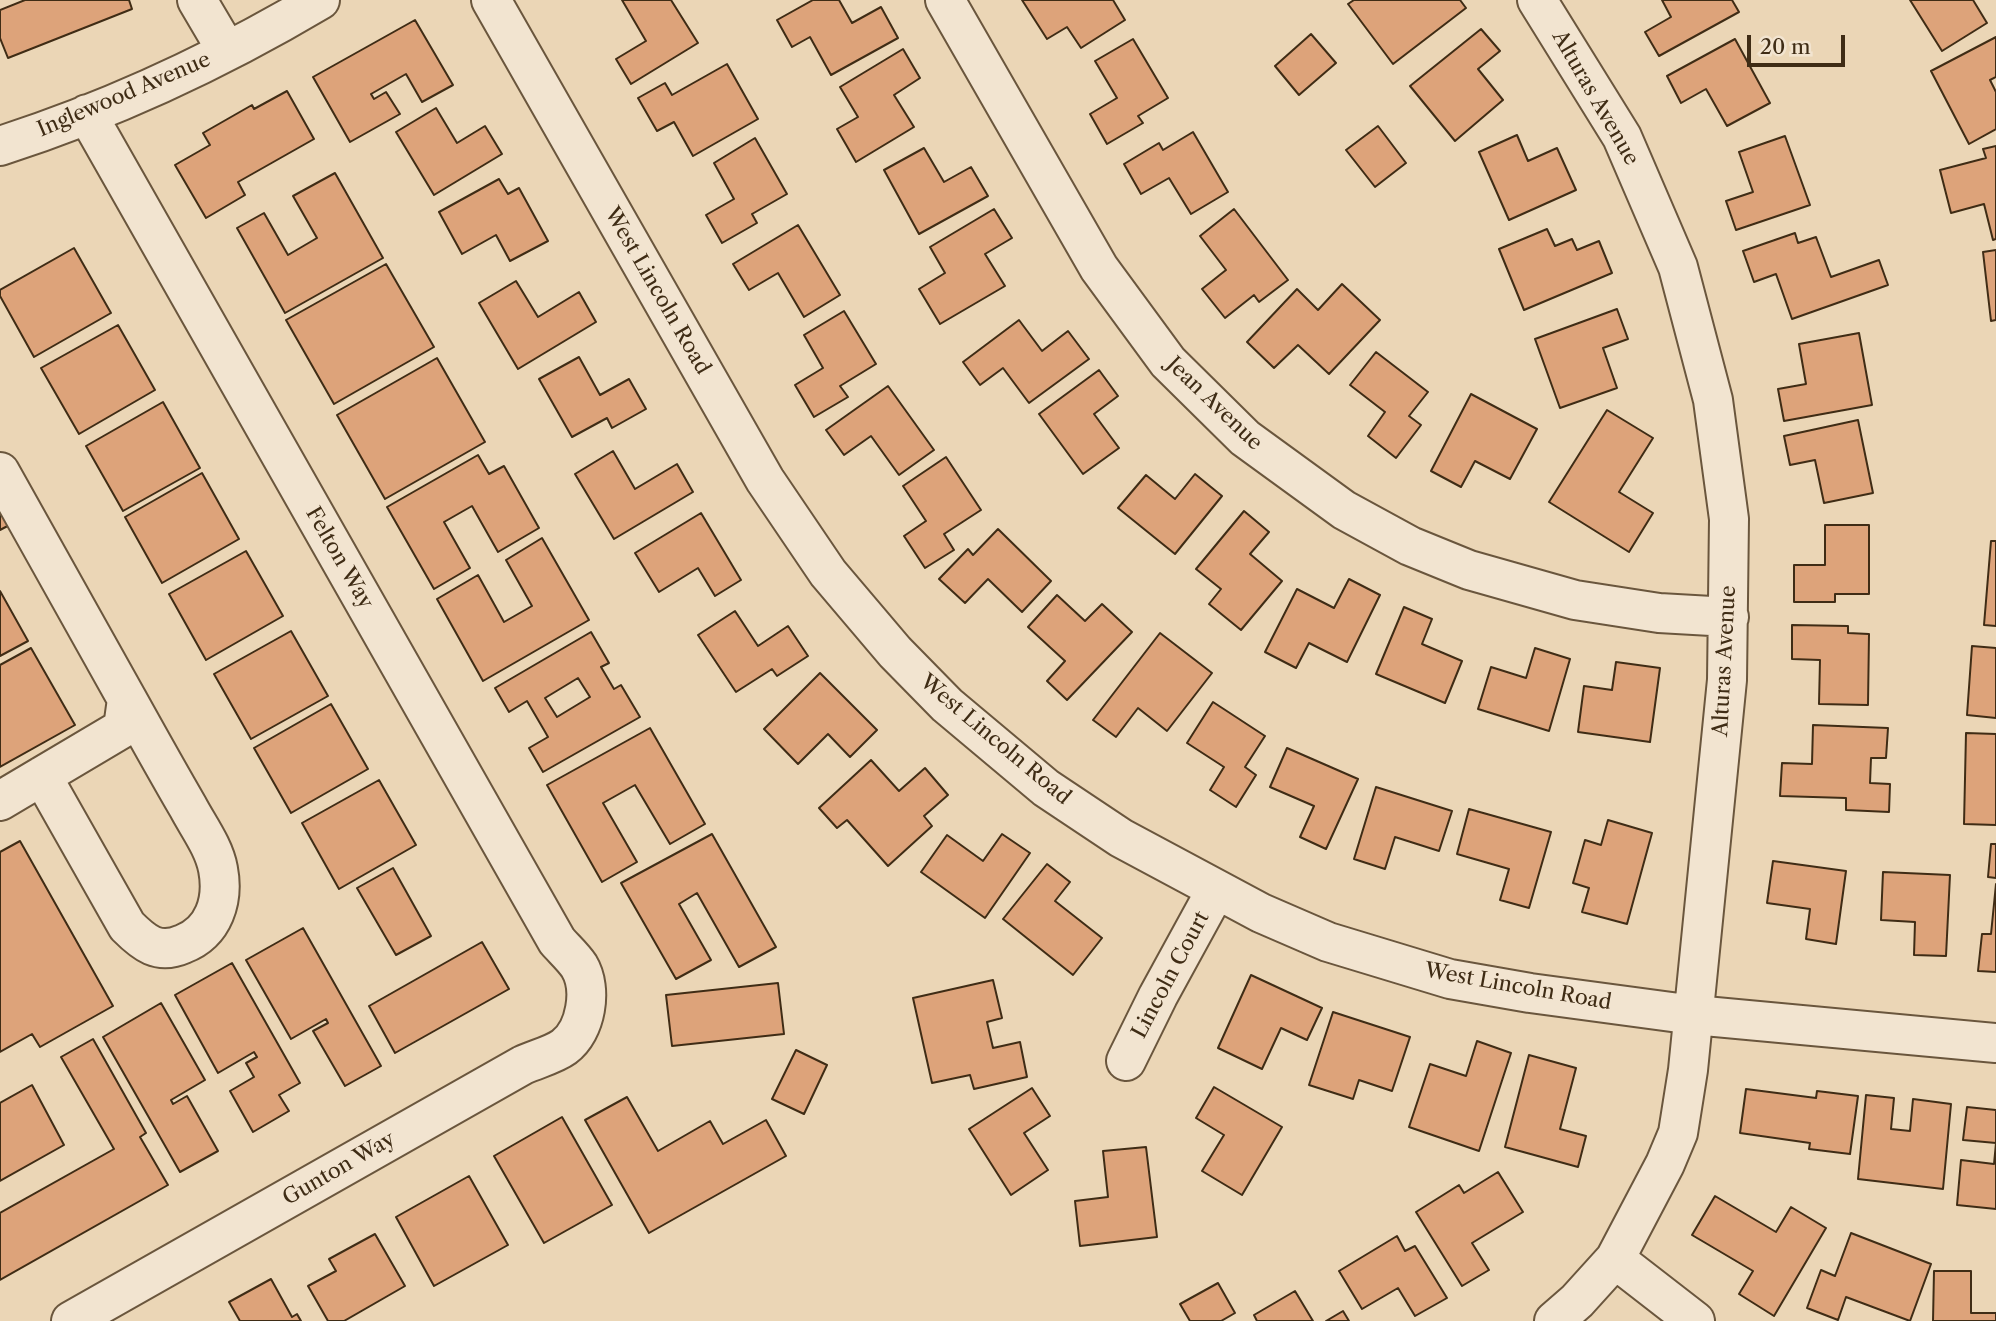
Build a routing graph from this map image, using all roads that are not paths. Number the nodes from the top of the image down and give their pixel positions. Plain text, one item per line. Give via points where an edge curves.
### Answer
1 (197, 0) edge
2 (320, 0) edge
3 (491, 0) edge
4 (945, 0) edge
5 (1537, 0) edge
6 (227, 51) junction
7 (87, 114) junction
8 (0, 146) edge
9 (0, 472) edge
10 (1729, 617) junction
11 (127, 699) junction
12 (42, 776) junction
13 (0, 801) edge
14 (1216, 890) junction
15 (586, 1001) joint
16 (1694, 1015) junction
17 (1996, 1043) edge
18 (1126, 1061) dead end
19 (1615, 1259) junction
20 (71, 1321) edge
21 (1554, 1321) edge
22 (1695, 1321) edge

1 - 6 street
2 - 6 street, Inglewood Avenue
3 - 14 street, West Lincoln Road via 765,480 828,573 947,705 1046,788 1121,838
4 - 10 street, Jean Avenue via 1099,268 1168,362 1245,438 1344,510 1410,547 1469,570 1575,600 1659,613
5 - 10 street, Alturas Avenue via 1622,137 1678,267 1713,400 1729,519
6 - 7 street, Inglewood Avenue
7 - 8 street, Inglewood Avenue
7 - 15 street, Felton Way via 556,941 579,967
9 - 11 street
10 - 16 street, Alturas Avenue via 1727,680
11 - 12 street via 123,728
11 - 12 street via 218,867 216,914 202,933 183,945 162,948 145,944 127,926
12 - 13 street
14 - 16 street, West Lincoln Road via 1328,942 1450,979
14 - 18 street, Lincoln Court
15 - 20 street, Gunton Way via 580,1026 565,1047 523,1065
16 - 17 street, West Lincoln Road
16 - 19 street, Alturas Avenue via 1678,1133
19 - 21 street, Alturas Avenue
19 - 22 street

